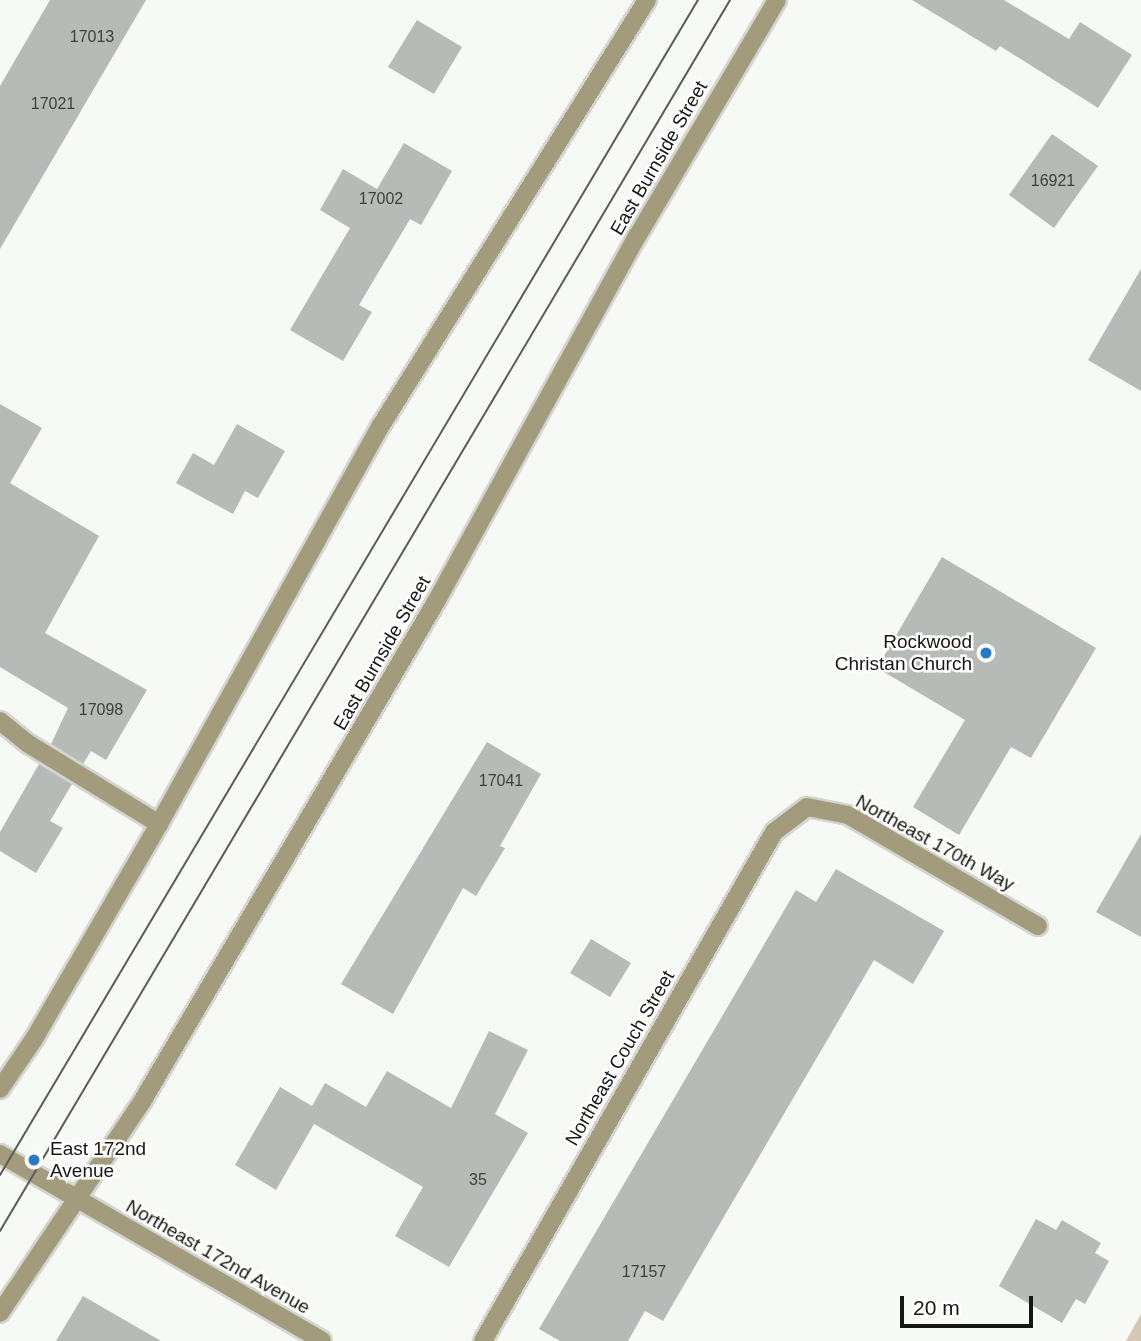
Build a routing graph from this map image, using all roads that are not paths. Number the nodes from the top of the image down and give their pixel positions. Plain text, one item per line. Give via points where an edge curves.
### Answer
1 (647, 0) edge
2 (777, 0) edge
3 (0, 721) edge
4 (807, 807) joint
5 (159, 824) junction
6 (1038, 926) dead end
7 (0, 1089) edge
8 (0, 1154) edge
9 (76, 1199) junction
10 (0, 1312) edge
11 (322, 1341) edge
12 (483, 1341) edge

1 - 5 street via 380,427
2 - 9 street, East Burnside Street via 638,235 437,600 143,1100
3 - 5 street via 27,743
4 - 6 street, Northeast 170th Way via 848,815
4 - 12 street, Northeast Couch Street via 774,832
5 - 7 street
8 - 9 street, Northeast 172nd Avenue
9 - 10 street, East Burnside Street
9 - 11 street, Northeast 172nd Avenue

